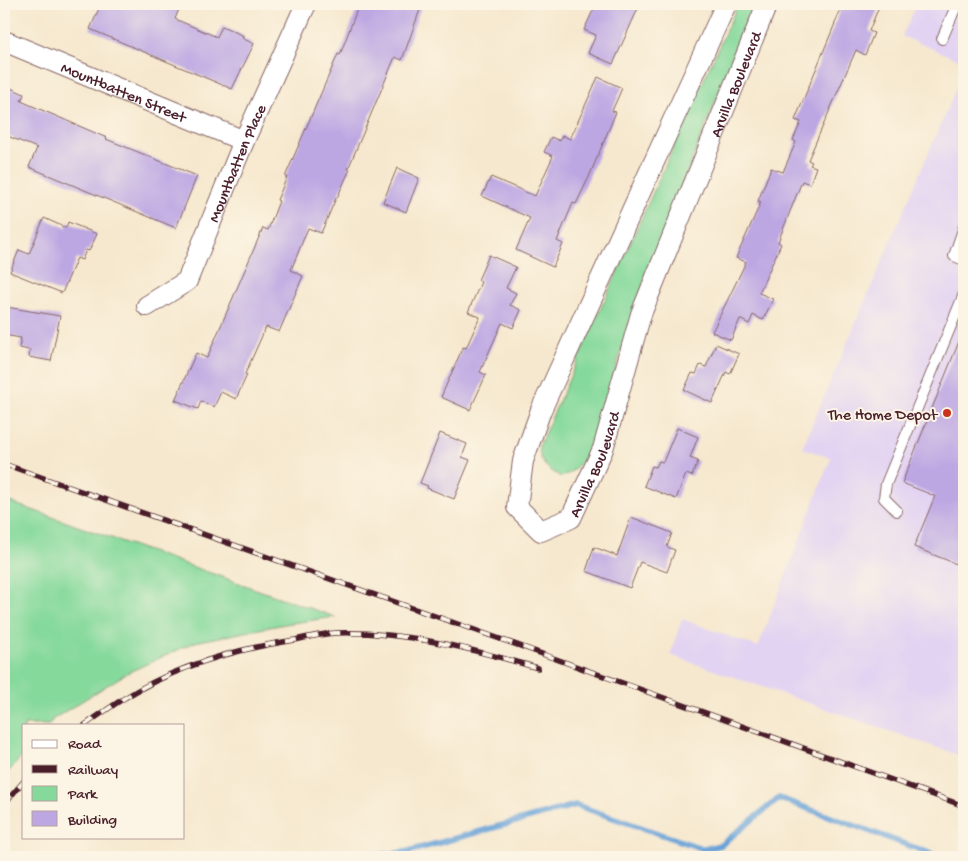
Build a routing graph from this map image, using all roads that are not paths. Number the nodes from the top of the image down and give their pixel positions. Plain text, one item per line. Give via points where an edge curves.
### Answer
1 (306, 4) edge
2 (726, 4) edge
3 (767, 4) edge
4 (957, 4) edge
5 (942, 39) dead end
6 (4, 41) edge
7 (244, 141) junction
8 (964, 228) edge
9 (964, 260) edge
10 (964, 294) edge
11 (148, 306) dead end
12 (897, 511) dead end

1 - 7 street, Mountbatten Place
2 - 3 street, Arvilla Boulevard via 541,410 523,461 517,507 541,531 571,518 604,449 641,314
4 - 5 lane
6 - 7 street, Mountbatten Street
7 - 11 street, Mountbatten Place via 187,281
8 - 9 lane via 954,256
10 - 12 lane via 886,484 884,498

